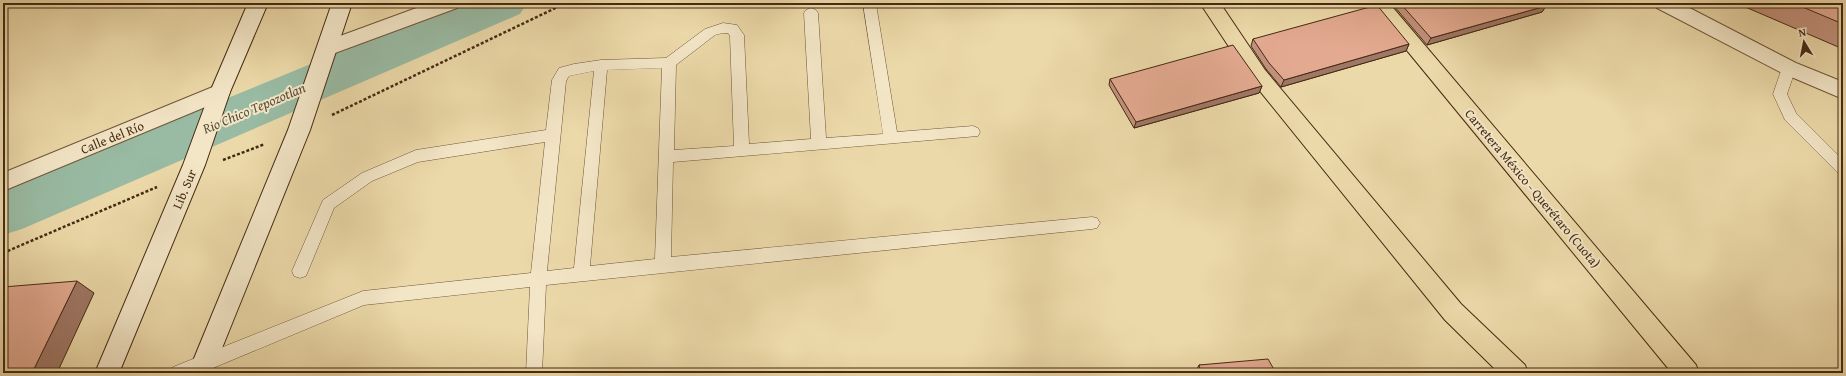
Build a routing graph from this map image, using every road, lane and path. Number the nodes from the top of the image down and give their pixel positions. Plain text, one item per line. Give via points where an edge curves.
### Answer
1 (258, 3) edge
2 (342, 3) edge
3 (450, 3) edge
4 (1210, 3) edge
5 (1378, 3) edge
6 (1664, 3) edge
7 (869, 4) edge
8 (811, 13) dead end
9 (326, 52) junction
10 (668, 63) junction
11 (602, 65) junction
12 (1788, 68) junction
13 (1843, 91) edge
14 (218, 98) junction
15 (973, 132) dead end
16 (554, 135) junction
17 (891, 139) junction
18 (819, 144) junction
19 (742, 151) junction
20 (666, 157) junction
21 (1843, 169) edge
22 (3, 182) edge
23 (1092, 223) dead end
24 (662, 265) junction
25 (300, 271) dead end
26 (580, 274) junction
27 (538, 279) junction
28 (202, 369) edge
29 (107, 373) edge
30 (179, 373) edge
31 (534, 373) edge
32 (1516, 373) edge
33 (1687, 373) edge

1 - 14 street, Lib. Sur
2 - 9 street
3 - 9 street
4 - 32 highway via 1258,75 1448,306
5 - 33 highway, Carretera México - Querétaro (Cuota)
6 - 12 street
7 - 17 lane
8 - 18 lane
9 - 28 street via 305,115
10 - 11 lane
10 - 19 lane via 710,32 732,28 737,35
10 - 20 lane
11 - 16 lane via 564,72 559,80
11 - 26 lane
12 - 13 street
12 - 21 lane via 1780,94 1790,116
14 - 22 street, Calle del Río
14 - 29 street, Lib. Sur via 194,165
15 - 17 lane
16 - 25 lane via 416,156 366,177 328,204
16 - 27 lane
17 - 18 lane
18 - 19 lane
19 - 20 lane
20 - 24 lane
23 - 24 lane
24 - 26 lane
26 - 27 lane
27 - 28 lane via 363,298
27 - 31 lane
28 - 30 lane

